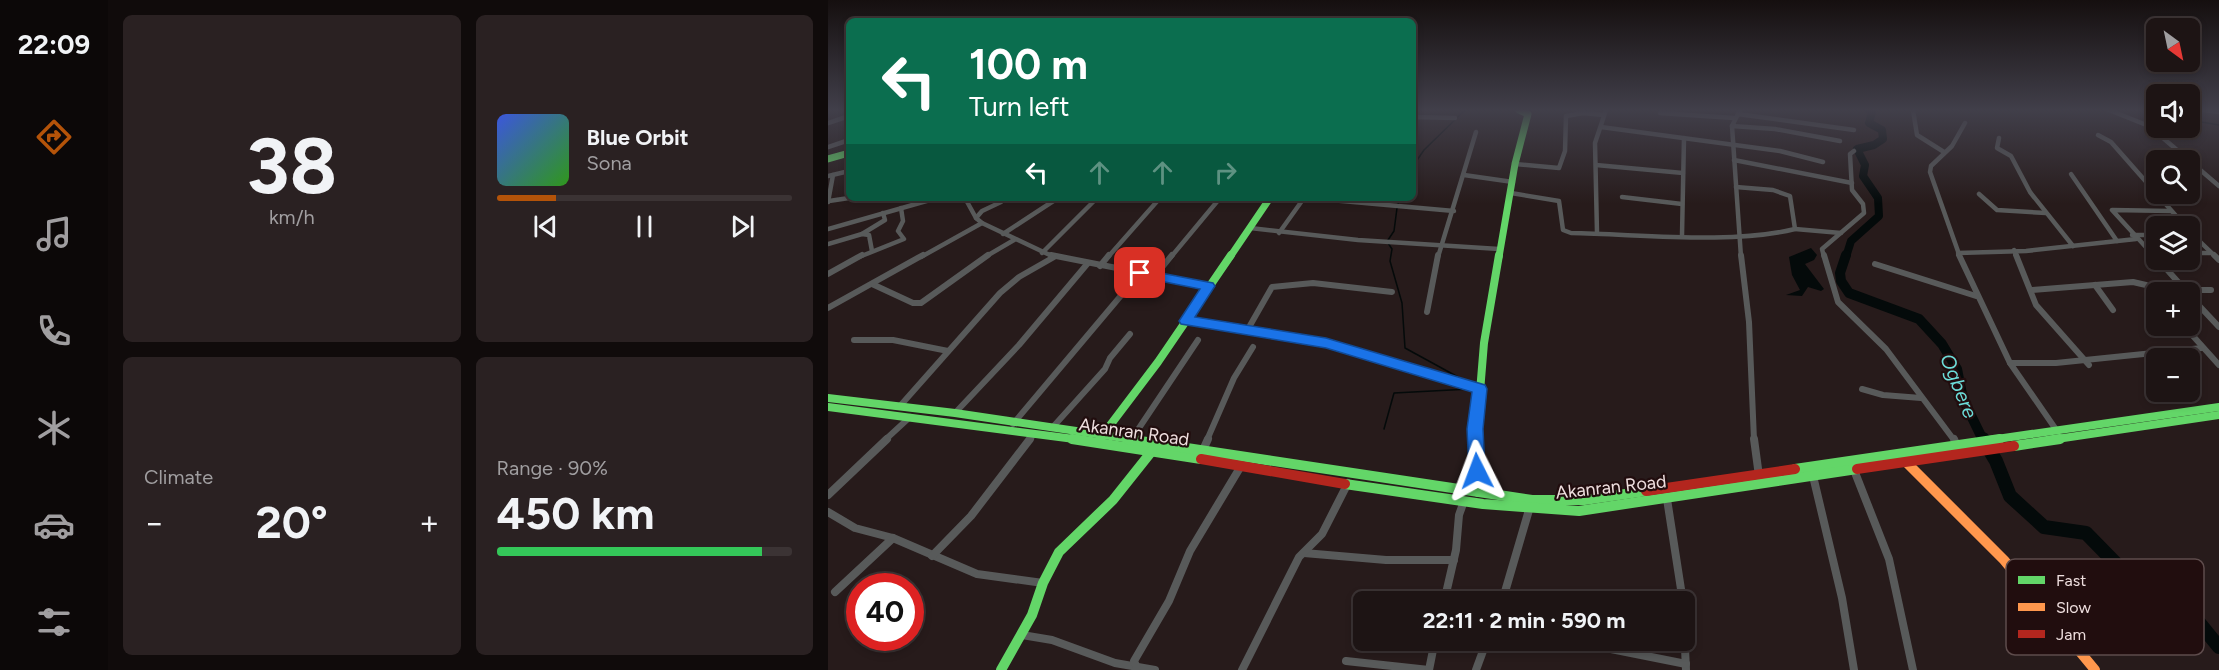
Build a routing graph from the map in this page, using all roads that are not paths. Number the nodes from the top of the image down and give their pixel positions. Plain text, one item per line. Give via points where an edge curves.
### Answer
1 (845, 141) edge
2 (1473, 141) edge
3 (1521, 141) edge
4 (1565, 141) edge
5 (1596, 141) edge
6 (1684, 141) edge
7 (1707, 141) edge
8 (1734, 141) edge
9 (1927, 141) edge
10 (1954, 141) edge
11 (1998, 141) edge
12 (2110, 141) edge
13 (2167, 141) edge
14 (1734, 145) junction
15 (828, 147) edge
16 (1854, 152) dead end
17 (1944, 152) junction
18 (846, 154) edge
19 (828, 159) edge
20 (1734, 160) junction
21 (1823, 162) dead end
22 (1515, 164) junction
23 (1596, 165) junction
24 (846, 172) edge
25 (1683, 173) junction
26 (2071, 174) dead end
27 (831, 175) edge
28 (1464, 175) junction
29 (1513, 182) junction
30 (1852, 183) junction
31 (2219, 186) edge
32 (1736, 187) junction
33 (1510, 192) junction
34 (1980, 194) dead end
35 (1622, 197) dead end
36 (846, 198) edge
37 (828, 201) edge
38 (926, 201) edge
39 (967, 201) edge
40 (1001, 201) edge
41 (1054, 201) edge
42 (1094, 201) edge
43 (1157, 201) edge
44 (1218, 201) edge
45 (1268, 201) edge
46 (1304, 201) edge
47 (1340, 201) edge
48 (1682, 204) junction
49 (901, 208) junction
50 (1454, 211) junction
51 (2171, 211) junction
52 (883, 213) junction
53 (2046, 213) junction
54 (2176, 216) edge
55 (976, 218) junction
56 (982, 223) junction
57 (1250, 228) junction
58 (1795, 229) junction
59 (828, 230) edge
60 (1279, 232) junction
61 (1597, 233) junction
62 (1841, 233) junction
63 (862, 234) junction
64 (1004, 234) junction
65 (1683, 235) junction
66 (1740, 236) junction
67 (2146, 236) edge
68 (2134, 237) junction
69 (1014, 240) junction
70 (2117, 241) junction
71 (2200, 242) edge
72 (828, 244) edge
73 (1440, 246) junction
74 (2073, 246) junction
75 (1499, 249) junction
76 (2146, 249) edge
77 (873, 250) junction
78 (2014, 250) junction
79 (1958, 252) junction
80 (1042, 253) junction
81 (2200, 253) edge
82 (2212, 253) junction
83 (1054, 257) junction
84 (2219, 260) edge
85 (1088, 263) junction
86 (1875, 264) dead end
87 (1100, 266) junction
88 (2166, 270) edge
89 (1140, 273) junction
90 (828, 274) edge
91 (1156, 275) junction
92 (2177, 282) edge
93 (872, 284) junction
94 (2095, 285) junction
95 (1208, 286) junction
96 (2146, 286) edge
97 (2031, 290) junction
98 (2200, 290) edge
99 (2211, 290) dead end
100 (1392, 292) dead end
101 (1976, 296) junction
102 (831, 302) edge
103 (2200, 307) edge
104 (828, 308) edge
105 (2113, 310) dead end
106 (1427, 312) dead end
107 (1186, 321) junction
108 (2219, 327) edge
109 (1248, 329) junction
110 (1130, 334) dead end
111 (2192, 336) edge
112 (854, 340) dead end
113 (1198, 340) dead end
114 (1253, 347) dead end
115 (2202, 348) junction
116 (948, 351) junction
117 (2082, 358) junction
118 (2010, 363) junction
119 (2089, 365) dead end
120 (2219, 365) edge
121 (1480, 389) junction
122 (1862, 389) dead end
123 (828, 398) edge
124 (1921, 398) junction
125 (828, 406) edge
126 (900, 406) junction
127 (2219, 406) edge
128 (955, 413) junction
129 (2219, 415) edge
130 (910, 417) junction
131 (2143, 417) junction
132 (1014, 423) junction
133 (2150, 425) junction
134 (1052, 429) junction
135 (1007, 430) junction
136 (2057, 431) junction
137 (1034, 434) junction
138 (1102, 436) junction
139 (1131, 440) junction
140 (1996, 444) junction
141 (1957, 446) junction
142 (1983, 446) junction
143 (1203, 450) junction
144 (1152, 451) junction
145 (1906, 462) junction
146 (1241, 466) junction
147 (1854, 470) junction
148 (1759, 476) junction
149 (1813, 476) junction
150 (1348, 483) junction
151 (1444, 488) junction
152 (1478, 492) junction
153 (828, 495) edge
154 (1440, 498) junction
155 (1667, 499) junction
156 (1464, 501) junction
157 (1529, 510) junction
158 (828, 512) edge
159 (893, 538) junction
160 (1304, 552) junction
161 (932, 556) junction
162 (1454, 560) junction
163 (2006, 562) edge
164 (1043, 583) junction
165 (1447, 591) edge
166 (1505, 591) edge
167 (1681, 591) edge
168 (835, 592) dead end
169 (1022, 636) junction
170 (1433, 651) edge
171 (1483, 651) edge
172 (1615, 651) edge
173 (1685, 651) edge
174 (2083, 655) edge
175 (1346, 661) dead end
176 (1686, 667) edge
177 (1137, 668) junction
178 (1001, 670) edge
179 (1155, 670) edge
180 (1242, 670) edge
181 (1429, 670) edge
182 (1476, 670) edge
183 (1854, 670) edge
184 (1913, 670) edge
185 (2095, 670) edge

1 - 15 street
2 - 28 street
3 - 22 main road
4 - 22 street via 1559,168
5 - 23 street
6 - 25 street
7 - 14 street
8 - 14 street
9 - 17 street
10 - 17 street
11 - 53 street via 1997,148 2011,156
12 - 51 street
13 - 31 street
14 - 20 street
14 - 21 street
16 - 30 street via 1850,154
17 - 79 street via 1930,172
18 - 19 main road
20 - 30 street
20 - 32 street
22 - 29 main road
23 - 25 street
23 - 61 street
24 - 27 street
25 - 48 street
26 - 70 street
27 - 37 street
28 - 29 street
28 - 50 street
29 - 33 main road
30 - 62 street via 1864,213
32 - 58 street via 1773,190 1790,196
32 - 66 street
33 - 61 street via 1560,202 1566,232
33 - 75 main road
34 - 53 street via 1997,210
35 - 48 street
36 - 37 street
38 - 49 street
39 - 55 street
40 - 55 street
41 - 64 street
42 - 80 street
43 - 87 street
44 - 91 street
45 - 57 main road
46 - 60 street
47 - 50 street
48 - 65 street
49 - 52 street
49 - 77 street via 903,221 898,231 904,239
50 - 73 street
51 - 54 street
51 - 68 street via 2112,210
52 - 59 street
52 - 63 street via 885,220
53 - 74 street
55 - 56 street
56 - 64 street
56 - 93 street
57 - 60 street
57 - 95 main road
58 - 62 street
58 - 66 street
60 - 73 street
61 - 65 street
62 - 124 street via 1822,249 1838,302 1886,349
63 - 72 street
63 - 77 street via 869,235
64 - 69 street
65 - 66 street
66 - 148 street
67 - 68 street
68 - 70 street
68 - 76 street
69 - 80 street
69 - 93 street via 921,303
70 - 74 street
71 - 82 street
73 - 75 street
73 - 106 street
74 - 78 street
75 - 121 main road
77 - 90 street
78 - 79 street
78 - 97 street
79 - 101 street
80 - 83 street
81 - 82 street
82 - 84 street
83 - 85 street
83 - 116 street via 999,293
85 - 87 street
85 - 128 street
86 - 101 street
87 - 89 street
88 - 92 street
89 - 91 street
89 - 132 street
91 - 95 street
93 - 102 street
94 - 96 street via 2139,282
94 - 97 street
94 - 105 street
95 - 107 main road
97 - 117 street via 2036,305
98 - 99 street
100 - 109 street via 1277,285 1272,287
101 - 118 street
102 - 104 street
103 - 108 street
107 - 109 street
107 - 138 main road
109 - 121 street via 1326,343
110 - 134 street
111 - 115 street
112 - 116 street via 893,340
113 - 139 street
114 - 143 street via 1234,378
115 - 117 street
115 - 120 street
116 - 126 street
117 - 118 street via 2056,363
117 - 119 street
118 - 136 street
121 - 152 main road via 1475,429
122 - 124 street
123 - 126 main road, Akanran Road
124 - 141 street
125 - 130 main road, Akanran Road
126 - 128 main road, Akanran Road
127 - 131 main road, Akanran Road
128 - 132 main road, Akanran Road
129 - 133 main road, Akanran Road
130 - 135 main road, Akanran Road
130 - 153 street
131 - 133 main road
131 - 136 main road, Akanran Road
132 - 134 main road, Akanran Road
132 - 135 street
133 - 140 main road, Akanran Road
134 - 138 main road, Akanran Road
135 - 137 main road, Akanran Road
136 - 140 main road, Akanran Road
137 - 144 main road, Akanran Road
137 - 161 street via 971,516
138 - 139 main road, Akanran Road
139 - 143 main road, Akanran Road
140 - 142 main road, Akanran Road
141 - 142 main road, Akanran Road
141 - 148 main road, Akanran Road
142 - 145 main road, Akanran Road
143 - 151 main road, Akanran Road
144 - 146 main road, Akanran Road
144 - 164 main road via 1113,500 1059,552
145 - 147 main road, Akanran Road
145 - 163 main road
146 - 150 main road, Akanran Road
146 - 177 street via 1190,551 1169,602 1134,661
147 - 149 main road, Akanran Road
147 - 184 street via 1889,559
148 - 152 main road, Akanran Road via 1584,500 1532,500
149 - 155 main road, Akanran Road
149 - 183 street via 1842,598
150 - 154 main road, Akanran Road
150 - 160 street via 1322,534
151 - 152 main road, Akanran Road
151 - 154 main road
154 - 156 main road, Akanran Road
155 - 157 main road, Akanran Road via 1579,511
155 - 167 street
156 - 157 main road, Akanran Road
156 - 162 street
157 - 166 street
158 - 159 street via 855,528
159 - 161 street
159 - 168 street
160 - 162 street via 1386,560
160 - 180 street
161 - 164 street via 977,574
162 - 165 street
164 - 169 main road
169 - 177 street via 1052,640
169 - 178 main road
170 - 181 street
171 - 182 street
172 - 176 street
173 - 176 street
174 - 185 main road
175 - 181 street
177 - 179 street

